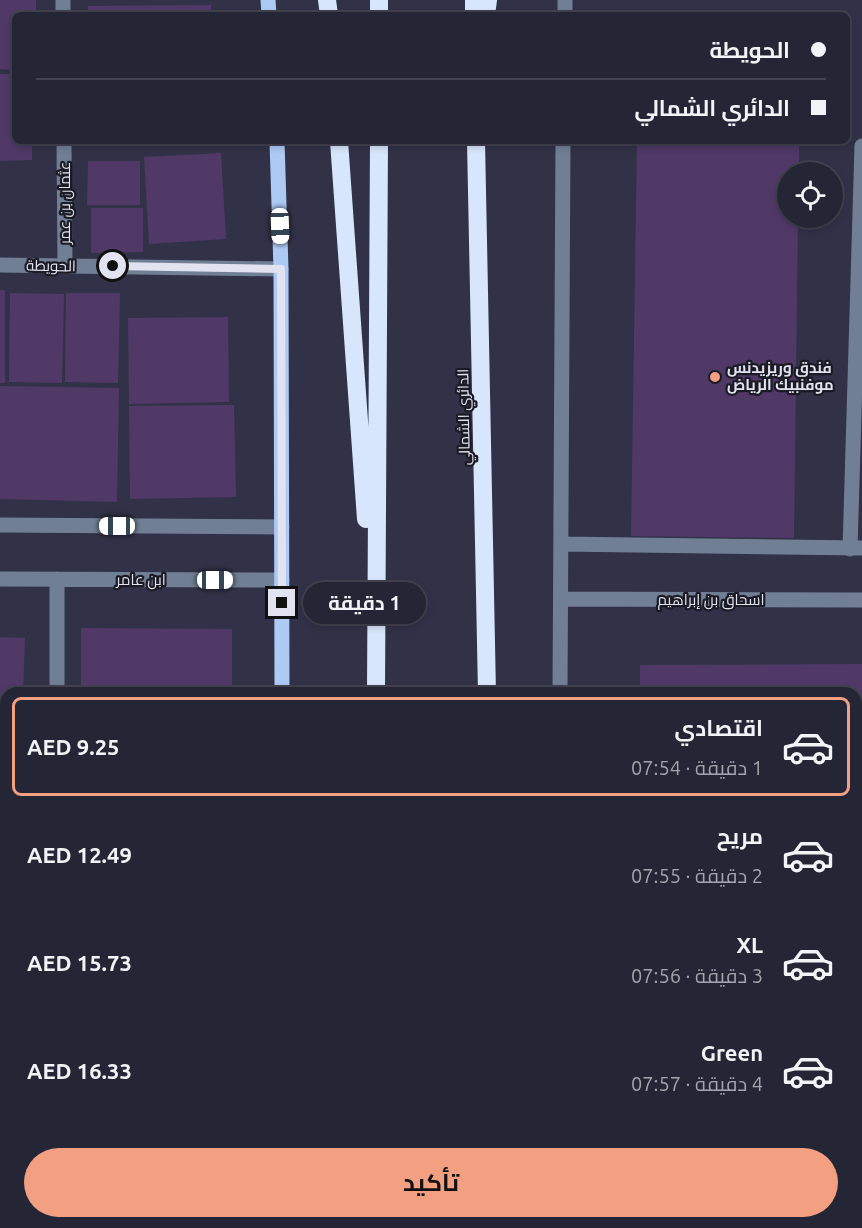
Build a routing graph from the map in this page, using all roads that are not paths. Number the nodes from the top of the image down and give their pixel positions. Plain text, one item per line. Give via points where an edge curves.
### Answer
1 (64, 144) edge
2 (277, 144) edge
3 (339, 144) edge
4 (379, 144) edge
5 (476, 144) edge
6 (563, 144) edge
7 (862, 146) edge
8 (0, 265) edge
9 (65, 266) junction
10 (281, 269) junction
11 (860, 270) edge
12 (0, 525) edge
13 (282, 527) junction
14 (561, 544) junction
15 (856, 549) edge
16 (0, 579) edge
17 (57, 579) junction
18 (282, 580) junction
19 (561, 599) junction
20 (862, 600) edge
21 (377, 662) junction
22 (57, 687) edge
23 (282, 687) edge
24 (376, 687) edge
25 (487, 687) edge
26 (560, 687) edge

1 - 9 street, عثمان بن عمر
2 - 10 main road
3 - 21 highway
4 - 21 highway
5 - 25 highway, الدائري الشمالي
6 - 14 street
7 - 11 street
8 - 9 street, الحويطة
9 - 10 street, الحويطة
10 - 13 main road
11 - 15 street
12 - 13 street
13 - 18 main road
14 - 15 street
14 - 19 street
16 - 17 street, ابن عامر
17 - 18 street, ابن عامر
17 - 22 street
18 - 23 main road
19 - 20 street, اسحاق بن إبراهيم
19 - 26 street
21 - 24 highway

